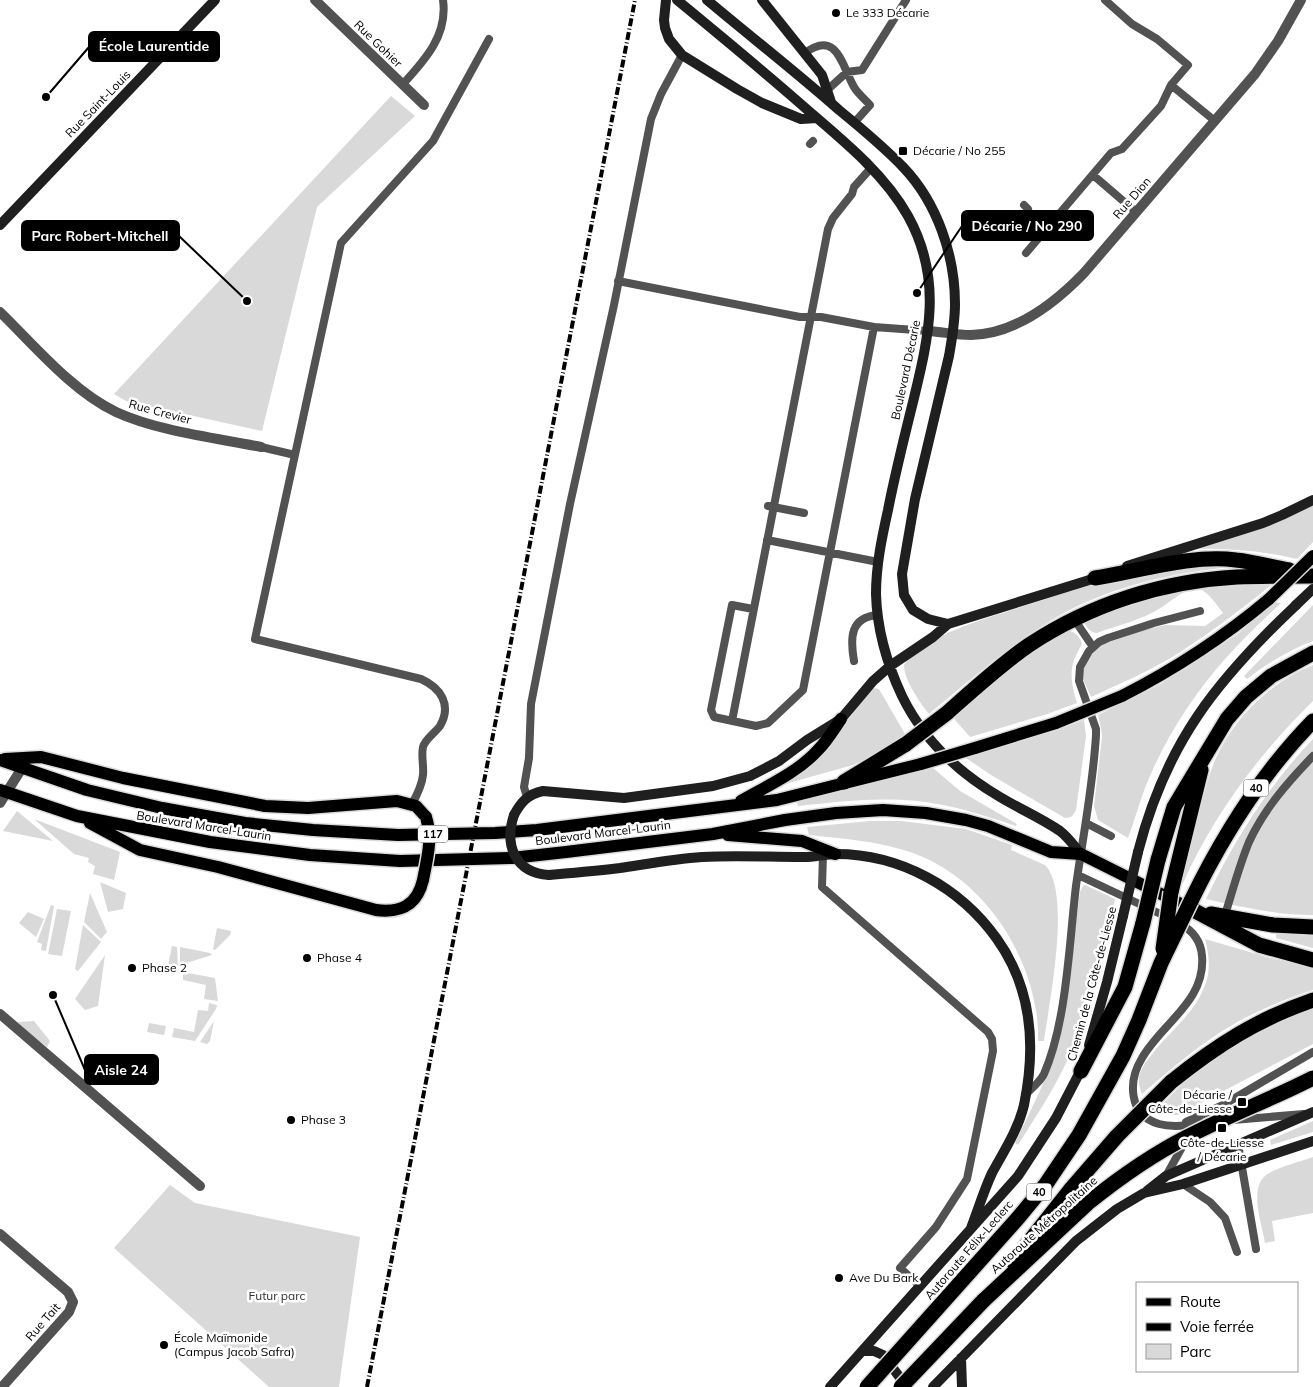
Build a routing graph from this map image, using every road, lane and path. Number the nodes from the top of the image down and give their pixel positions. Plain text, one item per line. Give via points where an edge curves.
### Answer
1 (215, 0) edge
2 (315, 0) edge
3 (443, 0) edge
4 (666, 0) edge
5 (677, 0) edge
6 (708, 0) edge
7 (762, 0) edge
8 (906, 0) edge
9 (1105, 0) edge
10 (1301, 0) edge
11 (489, 39) dead end
12 (805, 53) junction
13 (682, 55) junction
14 (846, 72) junction
15 (403, 84) junction
16 (1171, 85) junction
17 (825, 92) junction
18 (424, 105) dead end
19 (817, 118) junction
20 (1215, 121) junction
21 (854, 123) junction
22 (871, 168) junction
23 (1093, 175) junction
24 (1136, 212) junction
25 (0, 225) edge
26 (1026, 253) dead end
27 (618, 281) junction
28 (0, 312) edge
29 (811, 316) junction
30 (874, 327) junction
31 (929, 331) junction
32 (953, 333) junction
33 (261, 447) joint
34 (295, 455) junction
35 (1313, 500) edge
36 (771, 506) junction
37 (804, 513) dead end
38 (767, 540) junction
39 (830, 552) junction
40 (1313, 556) edge
41 (878, 562) junction
42 (1313, 575) edge
43 (1095, 578) junction
44 (1313, 588) edge
45 (754, 609) junction
46 (1200, 611) dead end
47 (878, 615) junction
48 (1074, 619) junction
49 (948, 624) junction
50 (1093, 647) junction
51 (1313, 653) edge
52 (854, 661) dead end
53 (890, 666) junction
54 (841, 718) junction
55 (732, 722) junction
56 (1313, 722) edge
57 (1205, 754) junction
58 (1313, 756) edge
59 (0, 759) edge
60 (22, 768) junction
61 (844, 782) junction
62 (2, 795) edge
63 (528, 797) junction
64 (412, 804) junction
65 (736, 804) junction
66 (77, 816) junction
67 (1086, 824) junction
68 (713, 834) junction
69 (1111, 836) dead end
70 (829, 854) junction
71 (1082, 854) junction
72 (1078, 875) junction
73 (1195, 911) joint
74 (1224, 921) junction
75 (1313, 927) edge
76 (1313, 960) edge
77 (1160, 963) junction
78 (1313, 1000) edge
79 (0, 1014) edge
80 (1313, 1052) edge
81 (1082, 1072) junction
82 (1313, 1078) edge
83 (1026, 1094) junction
84 (1212, 1110) junction
85 (1311, 1113) edge
86 (1199, 1124) junction
87 (1175, 1125) junction
88 (1313, 1141) edge
89 (1238, 1144) junction
90 (1242, 1164) junction
91 (1166, 1176) junction
92 (1183, 1184) junction
93 (200, 1186) dead end
94 (1144, 1193) junction
95 (971, 1228) junction
96 (0, 1234) edge
97 (1256, 1249) dead end
98 (1237, 1252) dead end
99 (920, 1286) junction
100 (983, 1301) junction
101 (864, 1350) junction
102 (961, 1358) junction
103 (2, 1387) edge
104 (830, 1387) edge
105 (868, 1387) edge
106 (901, 1387) edge
107 (907, 1387) edge
108 (933, 1387) edge
109 (962, 1387) edge

1 - 25 main road, Rue Saint-Louis
2 - 15 street, Rue Gohier
3 - 15 lane via 444,21 440,35 426,58
4 - 13 main road via 664,23 669,39
5 - 19 main road, Boulevard Décarie
6 - 17 main road
7 - 12 main road
8 - 14 lane via 862,70
9 - 16 lane via 1188,65
10 - 20 street, Rue Dion via 1266,60
11 - 34 lane via 433,141 341,242
12 - 14 lane via 818,45 829,46 839,54
12 - 17 main road via 822,75
13 - 19 main road via 762,103 801,119
13 - 27 lane via 651,119
14 - 17 lane
14 - 21 lane via 855,90 870,105
15 - 18 street, Rue Gohier
16 - 20 lane
16 - 23 lane via 1161,106 1122,149 1111,153
17 - 21 main road
19 - 22 main road, Boulevard Décarie
20 - 24 street, Rue Dion
21 - 32 main road via 904,168 934,212 953,273
22 - 29 lane via 830,224
22 - 31 main road, Boulevard Décarie via 904,209 919,240 930,288
23 - 24 lane
23 - 26 lane
24 - 32 street, Rue Dion via 1070,288 1046,308 996,330 972,335
27 - 29 lane via 800,317
27 - 63 lane via 531,704 530,750 524,787
28 - 33 street, Rue Crevier via 73,383 115,412 150,424
29 - 30 lane
29 - 36 lane
30 - 31 lane
30 - 39 lane
31 - 32 street, Rue Dion
31 - 41 main road, Boulevard Décarie
32 - 49 main road via 915,499 902,574 904,594 914,610 928,619
33 - 34 lane
34 - 64 lane via 255,640 422,680 442,694 445,712 440,725 423,747 423,776
35 - 43 main road via 1269,520
36 - 37 lane
36 - 38 lane
38 - 39 lane
38 - 45 lane
39 - 41 lane
39 - 55 lane via 803,690 768,723 756,726
40 - 61 main road, Boulevard Marcel-Laurin, bridge via 1243,621 1174,668 1122,696 1056,723 921,764
41 - 47 main road, Boulevard Décarie
42 - 43 highway via 1224,559 1175,563
42 - 48 highway via 1236,577 1180,584 1124,598
43 - 49 main road
44 - 81 main road, Chemin de la Côte-de-Liesse, bridge via 1234,667 1176,750 1148,816
45 - 55 lane
45 - 55 lane via 732,605 711,710 714,717
46 - 50 lane via 1108,638
47 - 52 lane via 862,619 853,632
47 - 53 main road, Boulevard Décarie
48 - 50 lane
48 - 61 highway, bridge via 1028,646 906,744
49 - 53 main road
50 - 67 lane via 1082,662 1078,675 1096,729
51 - 57 highway via 1284,667 1258,686 1236,707
53 - 54 main road
53 - 71 main road, Boulevard Décarie via 914,716 948,759 982,786 1062,832
54 - 63 main road via 779,762 724,784 624,798 543,791
54 - 65 main road via 820,749 801,766
56 - 77 highway, 40, bridge via 1282,755 1227,831
57 - 77 highway, bridge via 1171,892
57 - 81 highway, bridge via 1174,807 1125,986
58 - 74 lane via 1283,788 1249,842
59 - 60 main road, Boulevard Marcel-Laurin / 117
59 - 64 main road via 41,757 123,778 266,806 308,808 388,800
60 - 62 street
60 - 65 main road, Boulevard Marcel-Laurin / 117 via 80,788 162,808 245,822 354,833 521,831
61 - 65 main road, Boulevard Marcel-Laurin via 788,798
62 - 66 main road, Boulevard Marcel-Laurin / 117
63 - 70 main road, bridge via 514,815 511,846 514,856 528,870 541,875 700,857 803,858
64 - 66 main road, bridge via 426,817 430,841 417,896 410,904 394,910 376,910 206,864 140,850
66 - 68 main road, Boulevard Marcel-Laurin / 117 via 258,849 310,856 400,861 512,858
67 - 69 lane
67 - 71 lane
68 - 70 main road via 802,841
68 - 71 main road, Boulevard Marcel-Laurin via 836,813 926,812 1010,834 1051,852
70 - 83 main road via 886,861 930,878 964,901 993,933 1007,953 1026,1002 1030,1047
70 - 99 lane via 822,887 988,1032 994,1044 967,1179 936,1226 900,1268
71 - 72 lane
71 - 73 main road, Boulevard Marcel-Laurin
72 - 83 lane via 1058,1028 1041,1080
72 - 87 lane via 1172,919 1192,932 1199,943 1200,982 1189,1002 1142,1057 1132,1086 1133,1099 1142,1115 1159,1124
73 - 74 highway
74 - 75 highway
74 - 76 highway via 1259,945
77 - 105 highway, Autoroute Félix-Leclerc / 40, bridge via 1114,1075 1057,1168 1018,1218
78 - 100 highway, bridge via 1244,1030 1171,1082 1117,1136 1071,1189
79 - 93 street
80 - 84 lane
81 - 95 main road, Chemin de la Côte-de-Liesse via 1027,1165
82 - 100 highway, Autoroute Métropolitaine, bridge via 1188,1136 1136,1168 1088,1203
83 - 95 main road via 1019,1122 992,1174
84 - 86 lane
84 - 87 lane
85 - 86 lane
85 - 89 main road
86 - 87 lane
86 - 91 lane via 1185,1141
88 - 90 main road
89 - 90 lane
89 - 91 main road
90 - 92 main road
90 - 97 lane
91 - 94 main road
92 - 94 main road
92 - 98 lane via 1210,1202 1225,1218
94 - 102 main road via 1086,1232
95 - 99 main road, Chemin de la Côte-de-Liesse
96 - 103 street, Rue Tait via 68,1292 72,1302 69,1312
99 - 101 main road, Chemin de la Côte-de-Liesse
100 - 106 highway, bridge
101 - 104 main road, Chemin de la Côte-de-Liesse
101 - 107 main road via 883,1355
102 - 108 main road
102 - 109 main road

